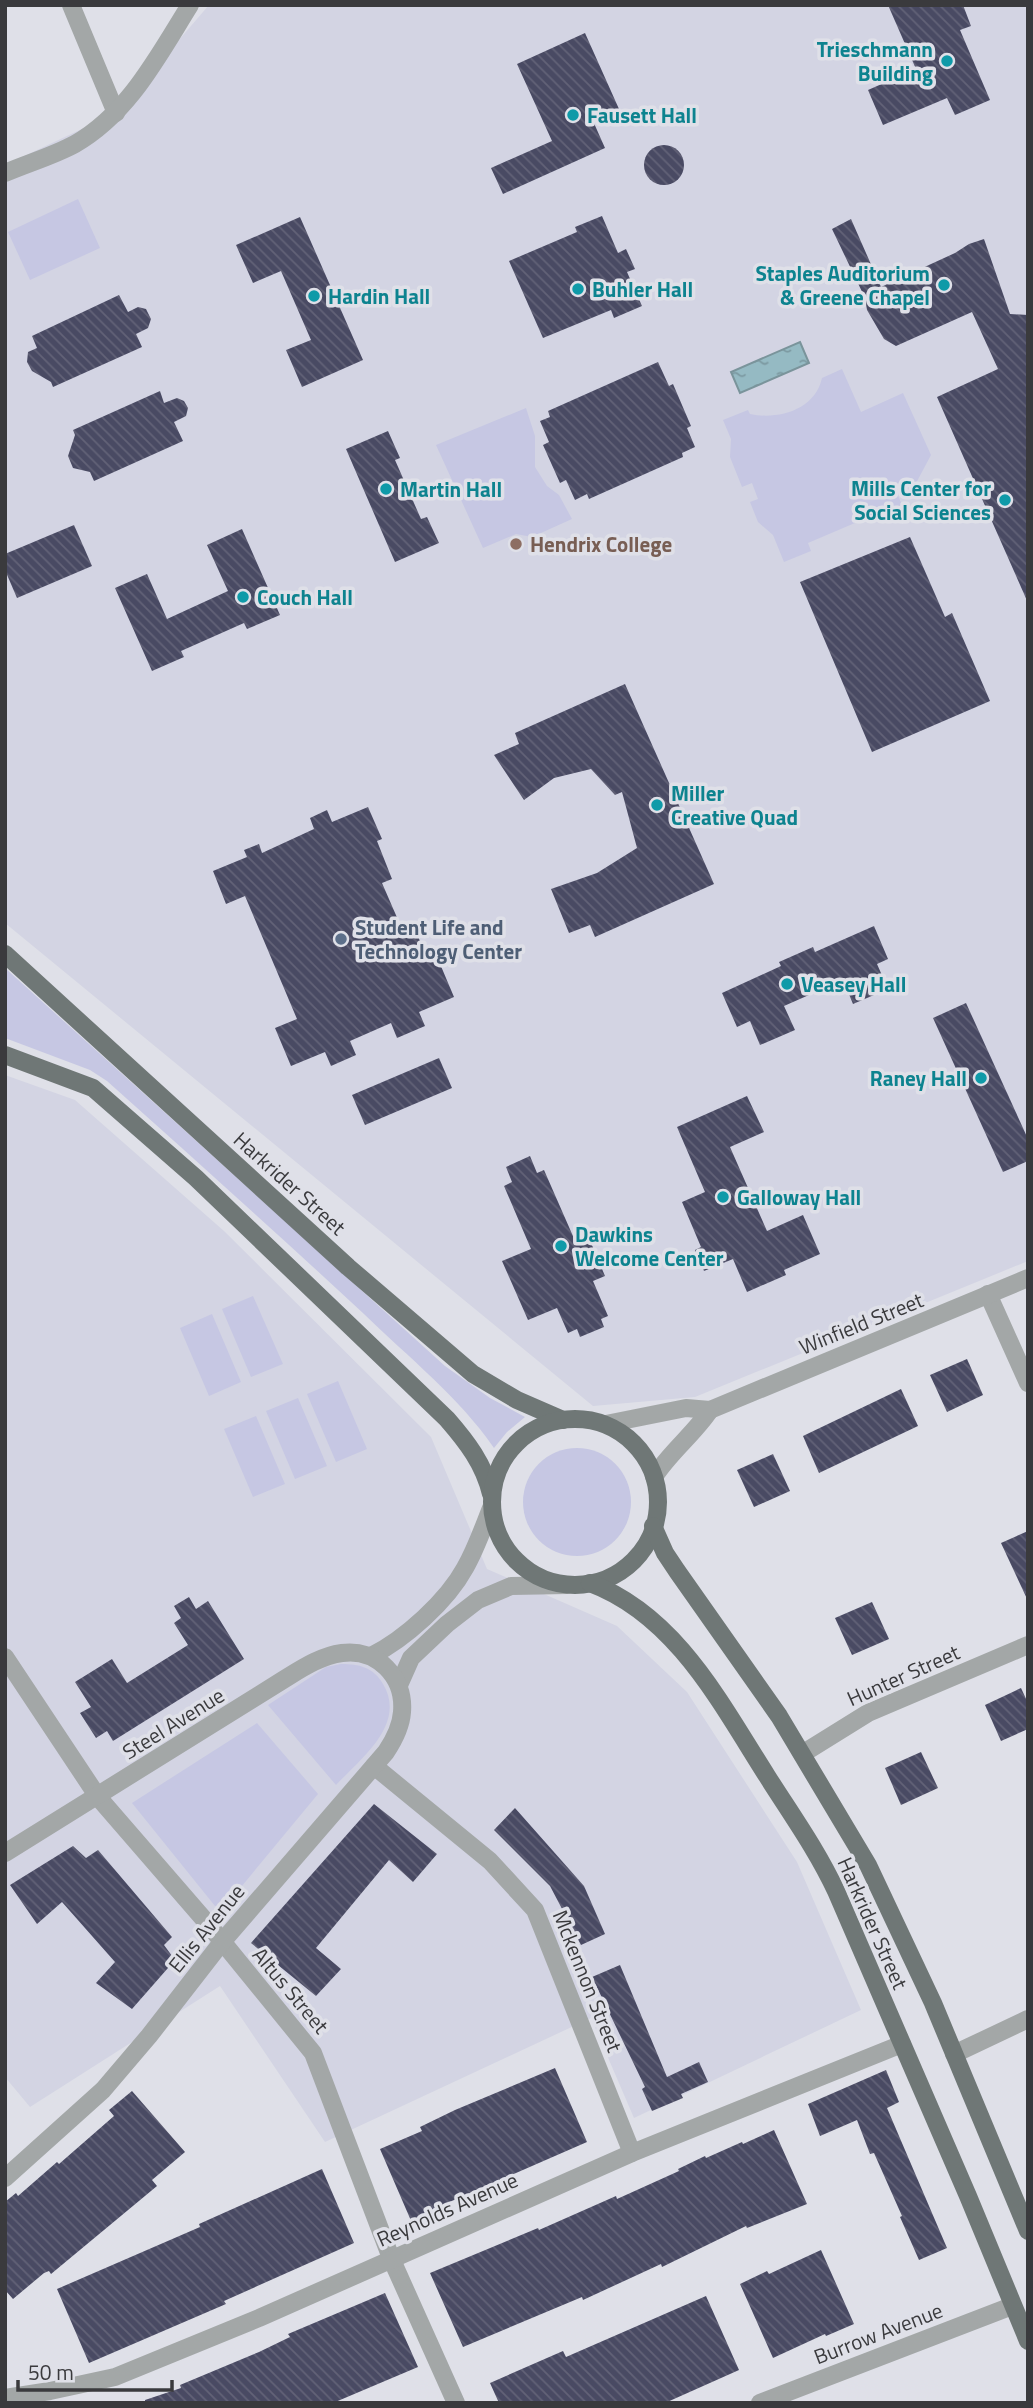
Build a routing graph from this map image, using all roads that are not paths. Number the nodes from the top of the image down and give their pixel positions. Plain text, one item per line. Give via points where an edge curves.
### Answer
1 (72, 5) edge
2 (190, 5) edge
3 (116, 113) junction
4 (5, 173) edge
5 (5, 954) edge
6 (5, 1055) edge
7 (1028, 1278) edge
8 (988, 1294) junction
9 (1028, 1383) edge
10 (710, 1410) junction
11 (563, 1420) junction
12 (606, 1424) junction
13 (654, 1477) junction
14 (491, 1501) junction
15 (653, 1526) junction
16 (590, 1583) junction
17 (567, 1585) junction
18 (1028, 1645) edge
19 (371, 1656) junction
20 (5, 1657) edge
21 (399, 1685) junction
22 (802, 1754) junction
23 (374, 1766) junction
24 (98, 1797) junction
25 (5, 1853) edge
26 (222, 1942) junction
27 (1028, 2019) edge
28 (902, 2044) junction
29 (954, 2054) junction
30 (632, 2154) junction
31 (5, 2178) edge
32 (1028, 2231) edge
33 (391, 2258) junction
34 (1012, 2306) junction
35 (1028, 2341) edge
36 (5, 2398) edge
37 (456, 2403) edge
38 (760, 2403) edge

1 - 3 street
2 - 3 street
3 - 4 street via 75,144
5 - 11 main road, Harkrider Street via 348,1267 474,1374
6 - 14 main road via 93,1088 196,1178 447,1419 487,1477
7 - 8 street, Winfield Street
8 - 9 street
8 - 10 street, Winfield Street
10 - 12 street, Winfield Street via 686,1408
10 - 13 street, Winfield Street
11 - 12 main road
11 - 14 main road via 526,1434 507,1453
12 - 13 main road via 626,1436
13 - 15 main road via 658,1499
14 - 17 main road via 495,1528 506,1550 523,1567
14 - 19 street via 464,1569 446,1595 393,1645
15 - 16 main road via 633,1561 611,1577
15 - 22 main road, Harkrider Street via 665,1553
16 - 17 main road
16 - 28 main road, Harkrider Street via 625,1599 667,1634 729,1717 831,1880
17 - 21 street via 511,1586 478,1600 424,1644 411,1658
18 - 22 street, Hunter Street via 868,1713
19 - 21 street via 387,1667
19 - 24 street, Steel Avenue via 345,1653 311,1664
20 - 24 street, Altus Street
21 - 23 street, Ellis Avenue via 400,1725
22 - 29 main road, Harkrider Street via 868,1864
23 - 26 street, Ellis Avenue
23 - 30 street, Mckennon Street via 491,1861 535,1910
24 - 25 street, Steel Avenue
24 - 26 street, Altus Street
26 - 31 street, Ellis Avenue via 103,2090
26 - 33 street, Altus Street via 313,2053
27 - 29 street
28 - 30 street, Reynolds Avenue
28 - 34 main road, Harkrider Street
29 - 32 main road, Harkrider Street
30 - 33 street, Reynolds Avenue
33 - 36 street, Reynolds Avenue via 115,2377
33 - 37 street, Altus Street
34 - 35 main road, Harkrider Street
34 - 38 street, Burrow Avenue

